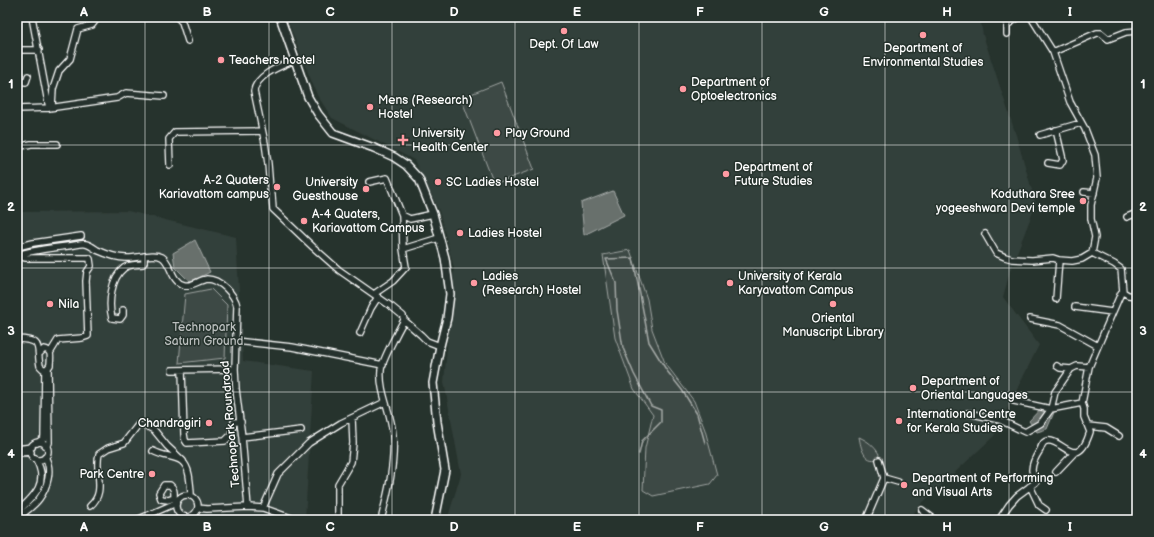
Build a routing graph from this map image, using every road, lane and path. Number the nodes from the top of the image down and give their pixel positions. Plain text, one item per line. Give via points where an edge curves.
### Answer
1 (32, 17) edge
2 (98, 17) edge
3 (177, 17) edge
4 (280, 17) edge
5 (1019, 17) edge
6 (1031, 17) edge
7 (1137, 31) edge
8 (1007, 34) dead end
9 (188, 41) dead end
10 (17, 50) edge
11 (39, 50) junction
12 (1053, 52) junction
13 (295, 60) junction
14 (28, 76) dead end
15 (17, 81) edge
16 (164, 96) dead end
17 (49, 108) junction
18 (17, 109) edge
19 (1081, 123) junction
20 (1056, 130) junction
21 (262, 131) junction
22 (1040, 135) dead end
23 (57, 144) dead end
24 (17, 147) edge
25 (1048, 164) dead end
26 (170, 165) dead end
27 (369, 182) dead end
28 (1084, 192) dead end
29 (1094, 193) junction
30 (1137, 213) edge
31 (433, 214) junction
32 (402, 215) junction
33 (1128, 217) dead end
34 (985, 234) dead end
35 (81, 236) dead end
36 (439, 238) junction
37 (17, 247) edge
38 (404, 249) junction
39 (1092, 253) junction
40 (17, 256) edge
41 (144, 256) junction
42 (1059, 260) junction
43 (1123, 292) junction
44 (376, 296) junction
45 (1137, 296) edge
46 (1056, 299) dead end
47 (1075, 307) dead end
48 (123, 310) dead end
49 (1112, 312) junction
50 (1030, 319) dead end
51 (404, 320) junction
52 (360, 334) dead end
53 (17, 339) edge
54 (236, 341) junction
55 (440, 346) junction
56 (1098, 346) junction
57 (40, 353) junction
58 (50, 353) junction
59 (383, 365) junction
60 (1057, 366) dead end
61 (1089, 367) junction
62 (235, 368) junction
63 (46, 369) junction
64 (1071, 369) junction
65 (172, 370) dead end
66 (182, 370) junction
67 (1014, 401) dead end
68 (385, 402) junction
69 (1082, 403) junction
70 (1051, 409) junction
71 (968, 413) dead end
72 (352, 418) junction
73 (240, 422) junction
74 (1088, 426) junction
75 (301, 430) dead end
76 (1119, 436) dead end
77 (242, 437) junction
78 (45, 445) junction
79 (33, 447) junction
80 (17, 449) edge
81 (153, 451) dead end
82 (1075, 452) junction
83 (17, 453) edge
84 (45, 457) junction
85 (34, 458) junction
86 (879, 460) dead end
87 (183, 461) junction
88 (1056, 472) dead end
89 (884, 478) junction
90 (898, 482) dead end
91 (1030, 486) junction
92 (191, 496) junction
93 (176, 501) junction
94 (90, 506) dead end
95 (248, 507) junction
96 (198, 508) junction
97 (263, 508) junction
98 (922, 510) dead end
99 (1046, 510) dead end
100 (17, 512) edge
101 (17, 518) edge
102 (183, 518) edge
103 (190, 518) edge
104 (137, 520) edge
105 (307, 520) edge
106 (338, 520) edge
107 (381, 520) edge
108 (435, 520) edge
109 (866, 520) edge
110 (935, 520) edge
111 (999, 520) edge

1 - 11 street
2 - 17 street via 92,25 78,29 70,59 59,71 53,89 52,106
3 - 9 street via 182,22
4 - 13 main road
5 - 8 street via 1007,25
6 - 12 street
7 - 12 street via 1108,39 1097,33
10 - 11 street
11 - 17 street
12 - 19 street via 1070,102
13 - 21 street via 274,69 262,77 255,86
13 - 31 main road via 308,97 333,133 374,148 406,165 419,179
14 - 15 street via 26,82
16 - 17 street via 126,93 117,98
17 - 18 street
19 - 20 street
19 - 29 street via 1095,155 1097,178
20 - 22 street
20 - 25 street via 1063,160 1060,165
21 - 26 street via 174,132 169,139
21 - 44 street via 273,209 339,270
23 - 24 street
27 - 32 street via 387,178
28 - 29 street
29 - 39 street via 1091,205 1095,237
30 - 33 street
31 - 32 street via 410,219
31 - 36 main road
32 - 38 street
34 - 42 street via 996,253 1005,257
35 - 37 street
36 - 38 street
36 - 55 main road via 445,258 450,294
38 - 44 street via 406,267
39 - 42 street via 1082,259
39 - 43 street via 1121,269
40 - 41 street, Technopark Roundroad via 85,244 117,257
40 - 58 street via 90,259 91,266 86,281 88,336 58,340
41 - 48 street via 143,264 124,268 112,289 112,318 120,319 124,314
41 - 54 street, Technopark Roundroad via 160,256 165,259 180,284 187,286 207,279 228,290 236,299
42 - 46 street
43 - 45 street
43 - 49 street
44 - 51 street via 403,316
44 - 52 street
47 - 49 street
49 - 56 street
50 - 56 street via 1060,325
51 - 55 street via 427,341
51 - 59 street
53 - 57 street via 30,340
54 - 59 street via 292,347
54 - 62 street, Technopark Roundroad
55 - 108 main road via 434,384 445,470
56 - 61 street
57 - 58 street via 44,349
57 - 63 street via 40,365
58 - 63 street via 50,365
59 - 68 street via 381,369
60 - 64 street
61 - 64 street via 1077,366
61 - 69 street
62 - 66 street
62 - 73 street, Technopark Roundroad
63 - 78 street via 49,443
63 - 79 street via 44,438
64 - 70 street via 1055,392
65 - 66 street
66 - 73 street via 184,434 187,443 225,441 231,435 234,422
67 - 70 street
68 - 72 street
68 - 107 street via 391,422 393,456 389,489
69 - 70 street
69 - 74 street
70 - 71 street via 1040,423 1025,432 1000,420
72 - 97 street via 309,443 278,474
72 - 106 street via 351,462 338,484
73 - 77 street, Technopark Roundroad
74 - 76 street via 1106,428
74 - 82 street via 1088,439
75 - 77 street
77 - 95 street, Technopark Roundroad
78 - 79 street via 42,443
78 - 84 street via 48,452
79 - 80 street
79 - 83 street
79 - 85 street
81 - 87 street
82 - 88 street
82 - 91 street via 1048,440 1045,442 1035,458 1032,470 1036,480
84 - 85 street via 41,460
84 - 101 street via 49,471 43,491 38,500
85 - 100 street via 42,474 40,485 36,493
86 - 89 street
87 - 92 street via 188,467
87 - 94 street via 154,430 138,425 124,444 108,448 99,454 100,489 95,502
89 - 90 street
89 - 109 street
91 - 99 street via 1039,505
91 - 111 street via 1008,505
92 - 93 street via 183,496
92 - 96 street
93 - 102 street via 176,509
93 - 104 street
95 - 96 street
95 - 97 street
96 - 103 street
97 - 105 street via 290,518
98 - 110 street
102 - 103 street

